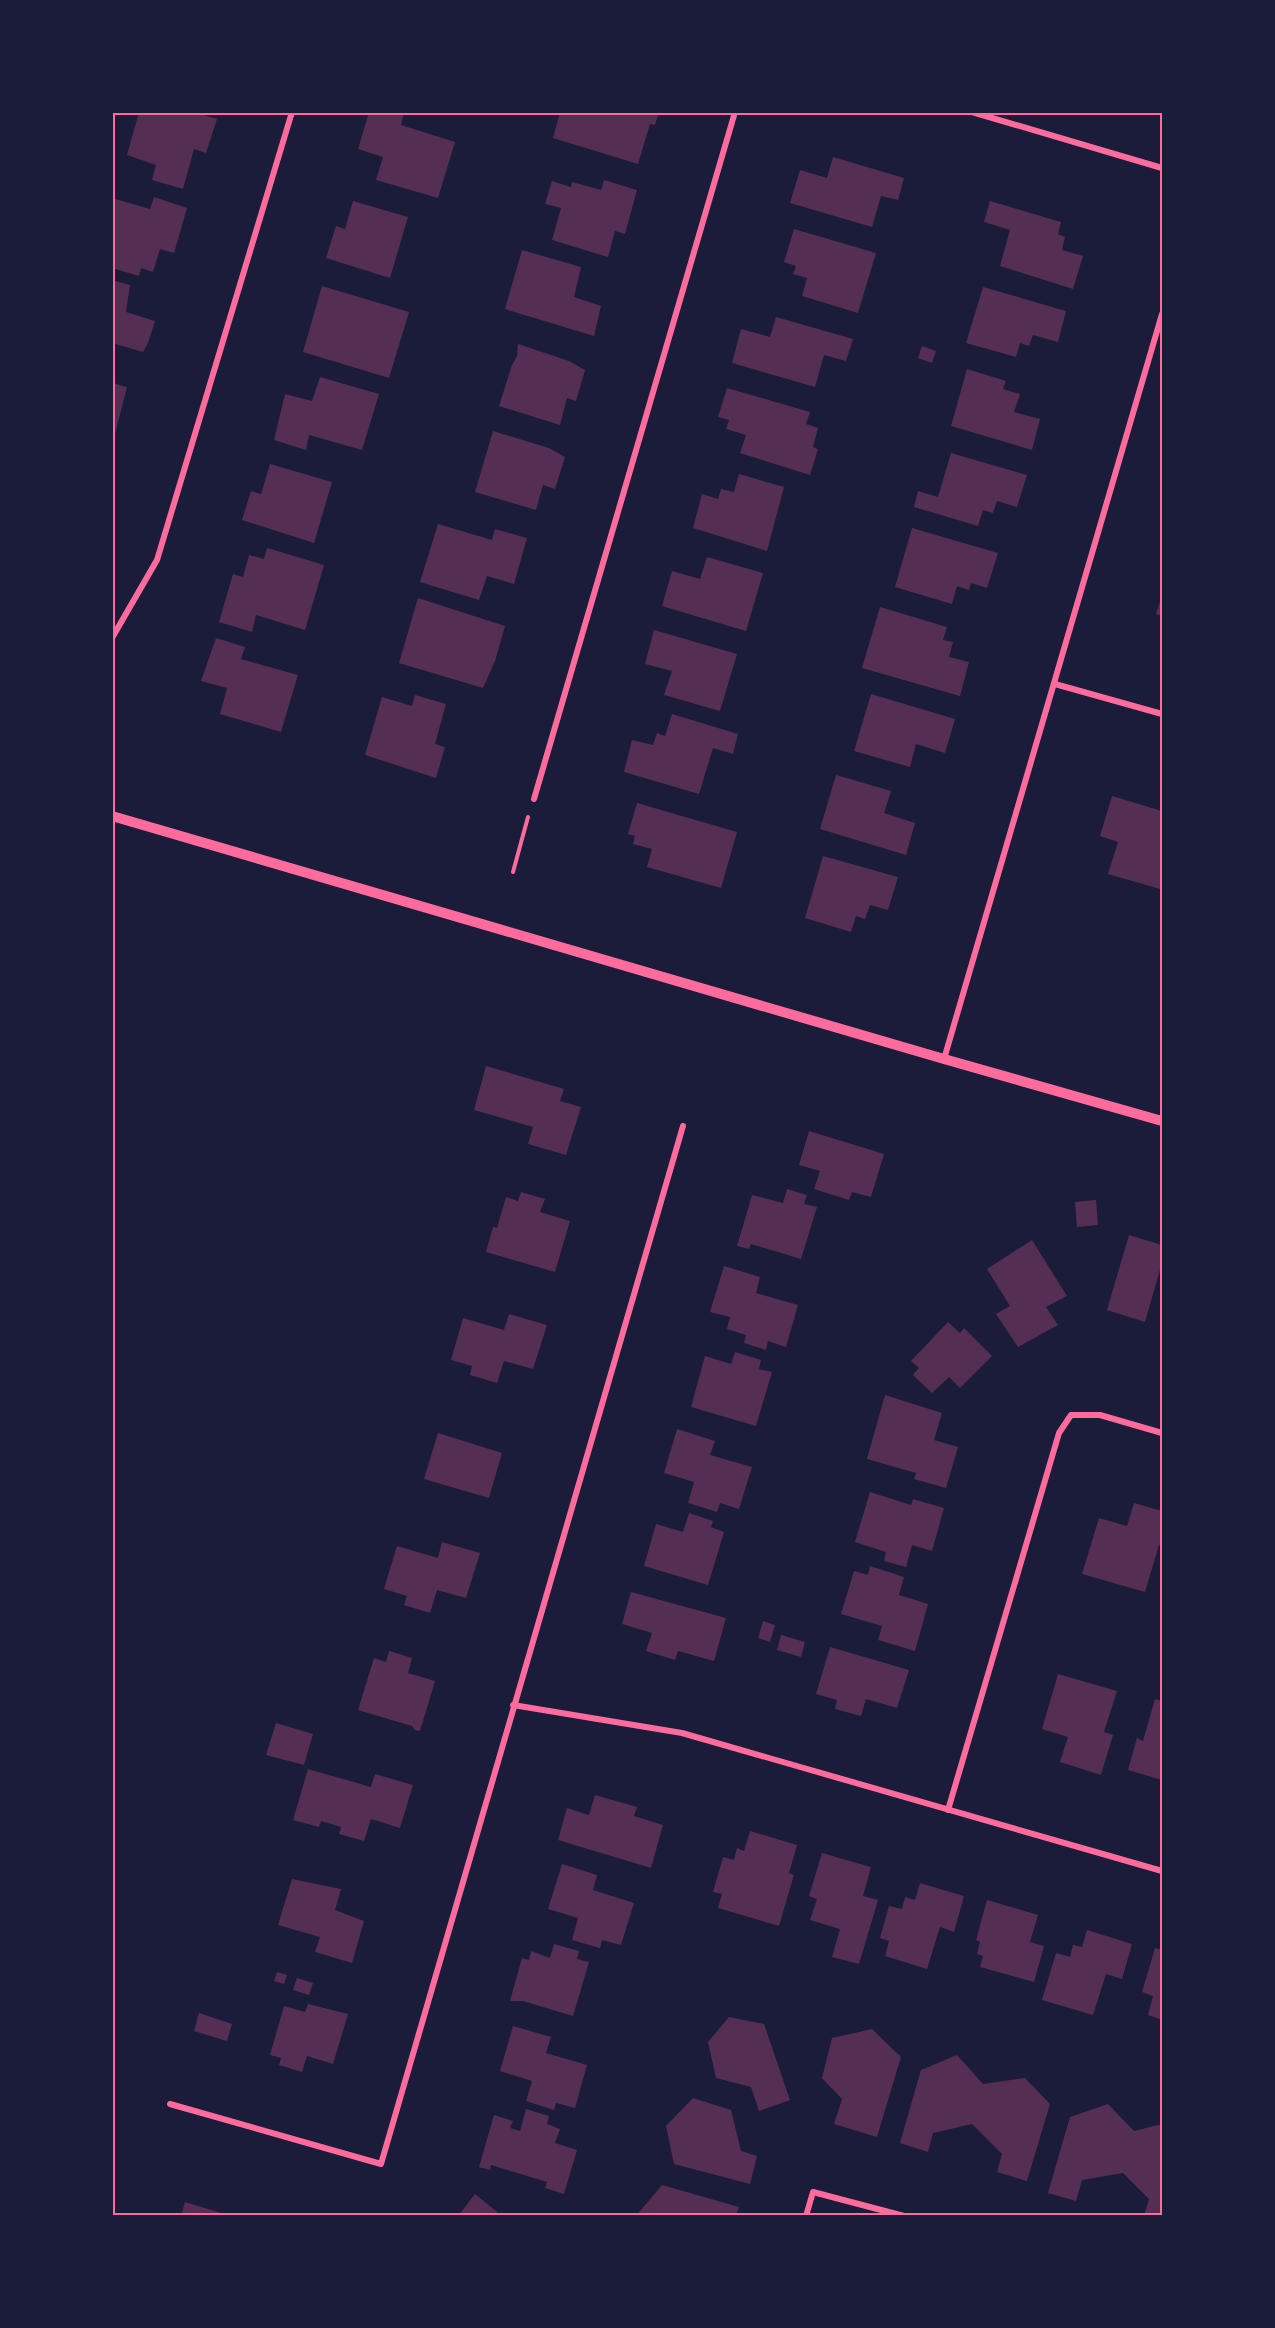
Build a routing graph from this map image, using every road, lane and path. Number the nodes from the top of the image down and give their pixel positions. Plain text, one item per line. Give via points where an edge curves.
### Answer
1 (292, 112) edge
2 (735, 112) edge
3 (972, 112) edge
4 (1162, 168) edge
5 (1162, 314) edge
6 (112, 638) edge
7 (1055, 684) junction
8 (1162, 714) edge
9 (534, 799) joint
10 (112, 816) edge
11 (513, 872) dead end
12 (944, 1059) junction
13 (1162, 1121) edge
14 (683, 1126) dead end
15 (1162, 1433) edge
16 (513, 1705) junction
17 (948, 1810) junction
18 (1162, 1871) edge
19 (170, 2104) dead end
20 (806, 2216) edge
21 (904, 2216) edge

1 - 6 street via 157,560
2 - 9 street
3 - 4 street
5 - 7 street
7 - 8 street
7 - 12 street
9 - 11 path
10 - 12 street
12 - 13 street
14 - 16 street
15 - 17 street via 1100,1415 1071,1414 1059,1433
16 - 17 street via 682,1733
16 - 19 street via 381,2164
17 - 18 street
20 - 21 street via 813,2192

